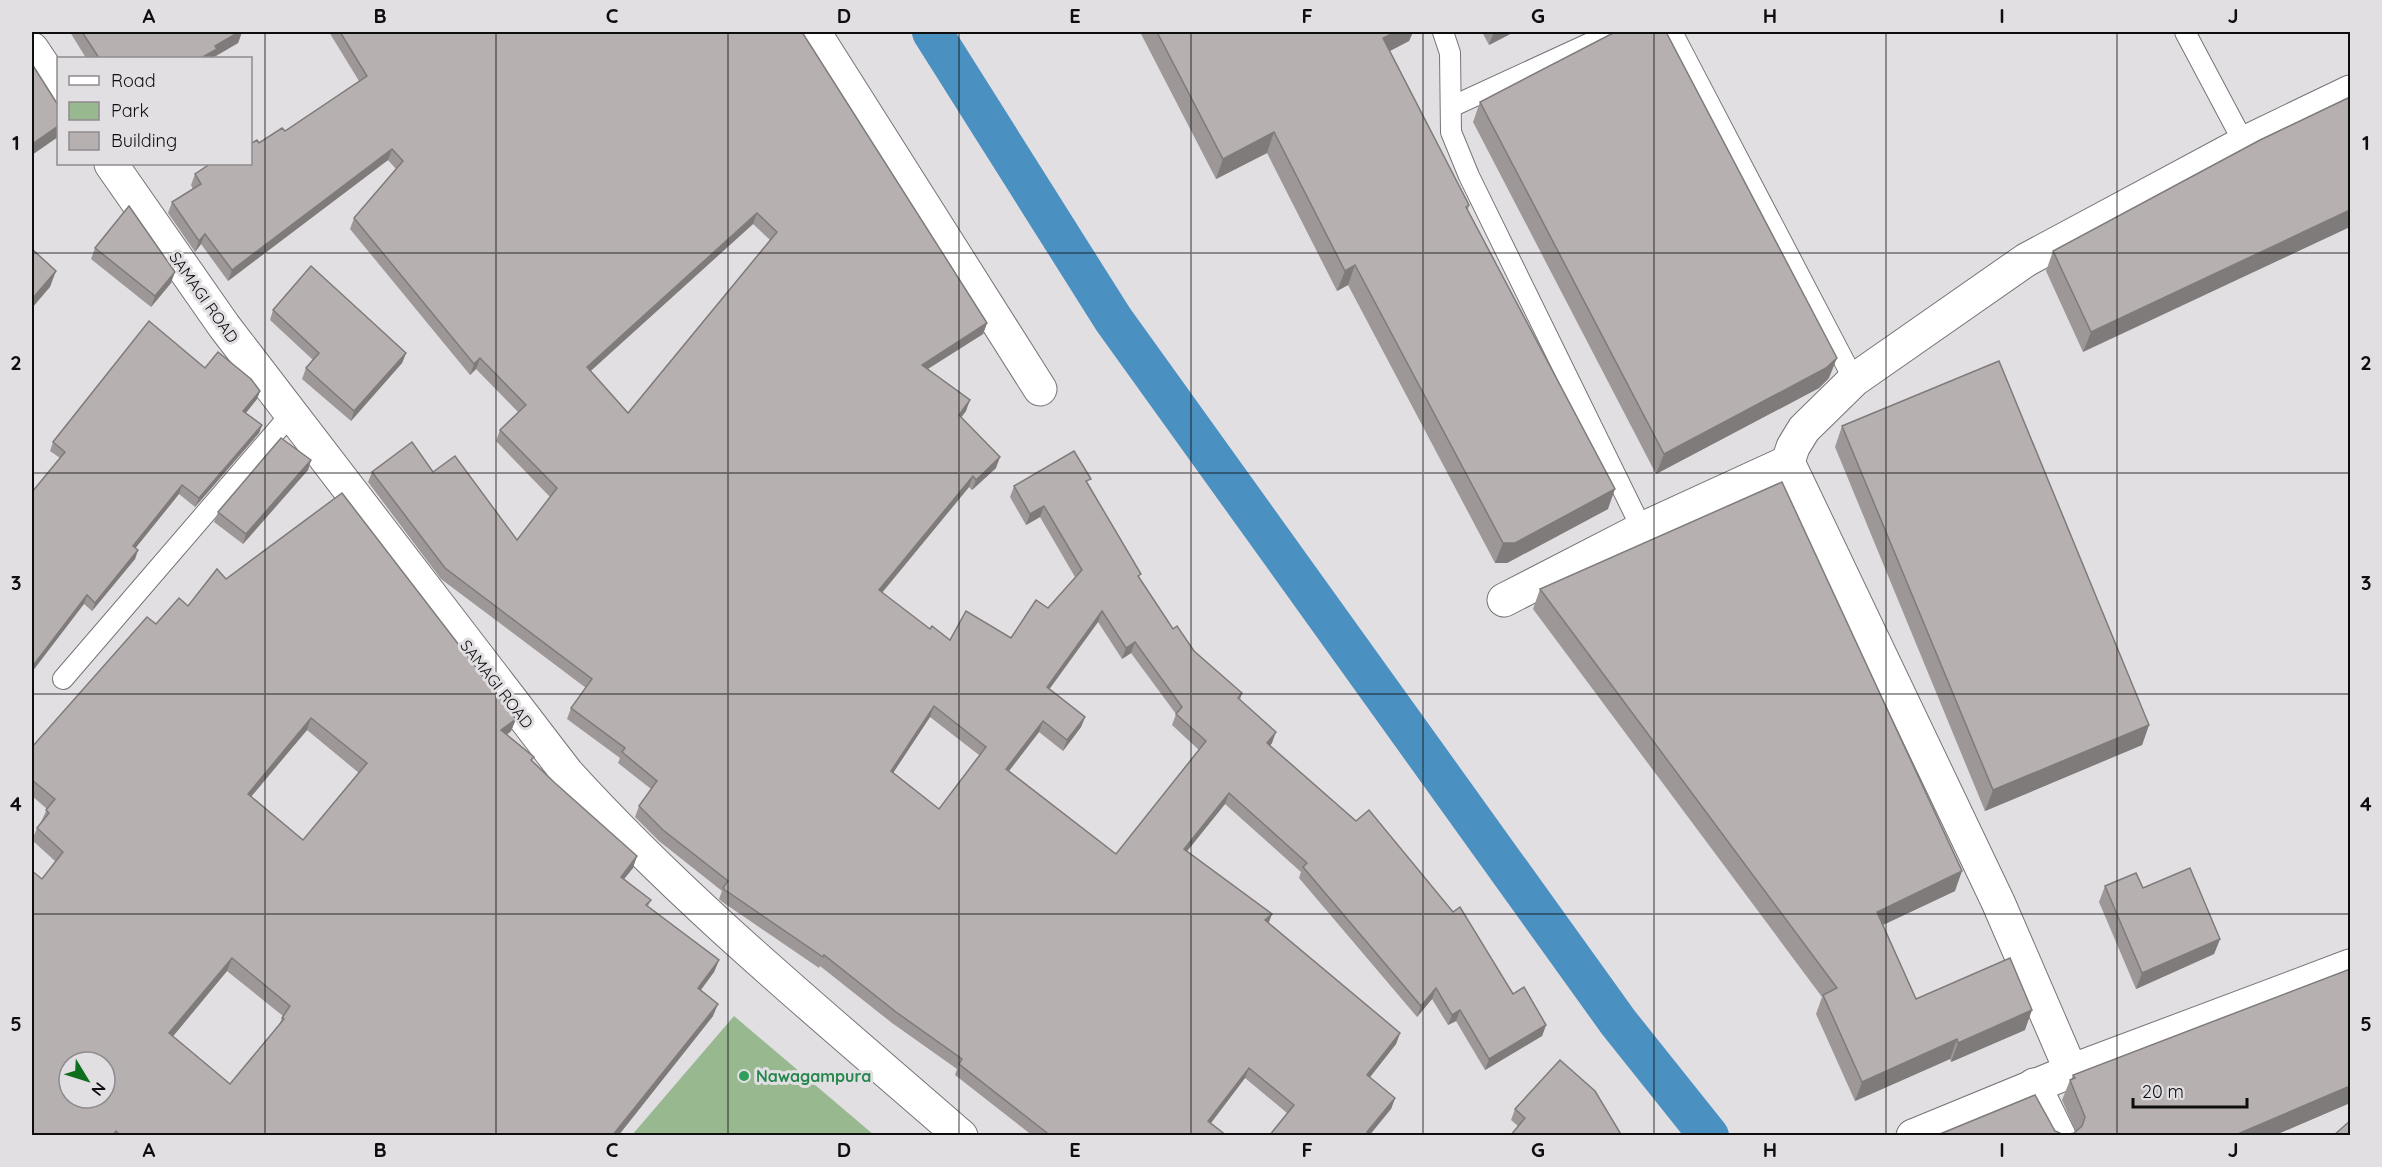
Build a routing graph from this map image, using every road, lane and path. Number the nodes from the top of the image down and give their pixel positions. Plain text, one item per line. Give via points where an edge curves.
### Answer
1 (814, 32) edge
2 (1443, 32) edge
3 (1614, 32) edge
4 (1672, 32) edge
5 (2185, 32) edge
6 (32, 49) edge
7 (57, 86) edge
8 (2350, 92) edge
9 (1451, 107) junction
10 (2244, 143) junction
11 (112, 165) edge
12 (1854, 380) junction
13 (1040, 388) dead end
14 (291, 414) junction
15 (1788, 462) junction
16 (1642, 529) junction
17 (1504, 600) dead end
18 (63, 679) dead end
19 (2350, 966) edge
20 (2071, 1071) junction
21 (2034, 1085) junction
22 (961, 1136) edge
23 (1913, 1136) edge
24 (2059, 1136) edge

1 - 13 street
2 - 9 lane via 1450,53
3 - 9 lane
4 - 12 lane
5 - 10 lane
6 - 7 street
8 - 10 street
9 - 16 lane via 1451,132 1469,176
10 - 12 street via 2026,260
11 - 14 street, SAMAGI ROAD
12 - 15 street via 1804,429
14 - 18 lane
14 - 22 street, SAMAGI ROAD via 509,700 620,831 707,914
15 - 16 street
15 - 20 street via 1998,902
16 - 17 street
19 - 20 street
20 - 21 street
21 - 23 street
21 - 24 street

